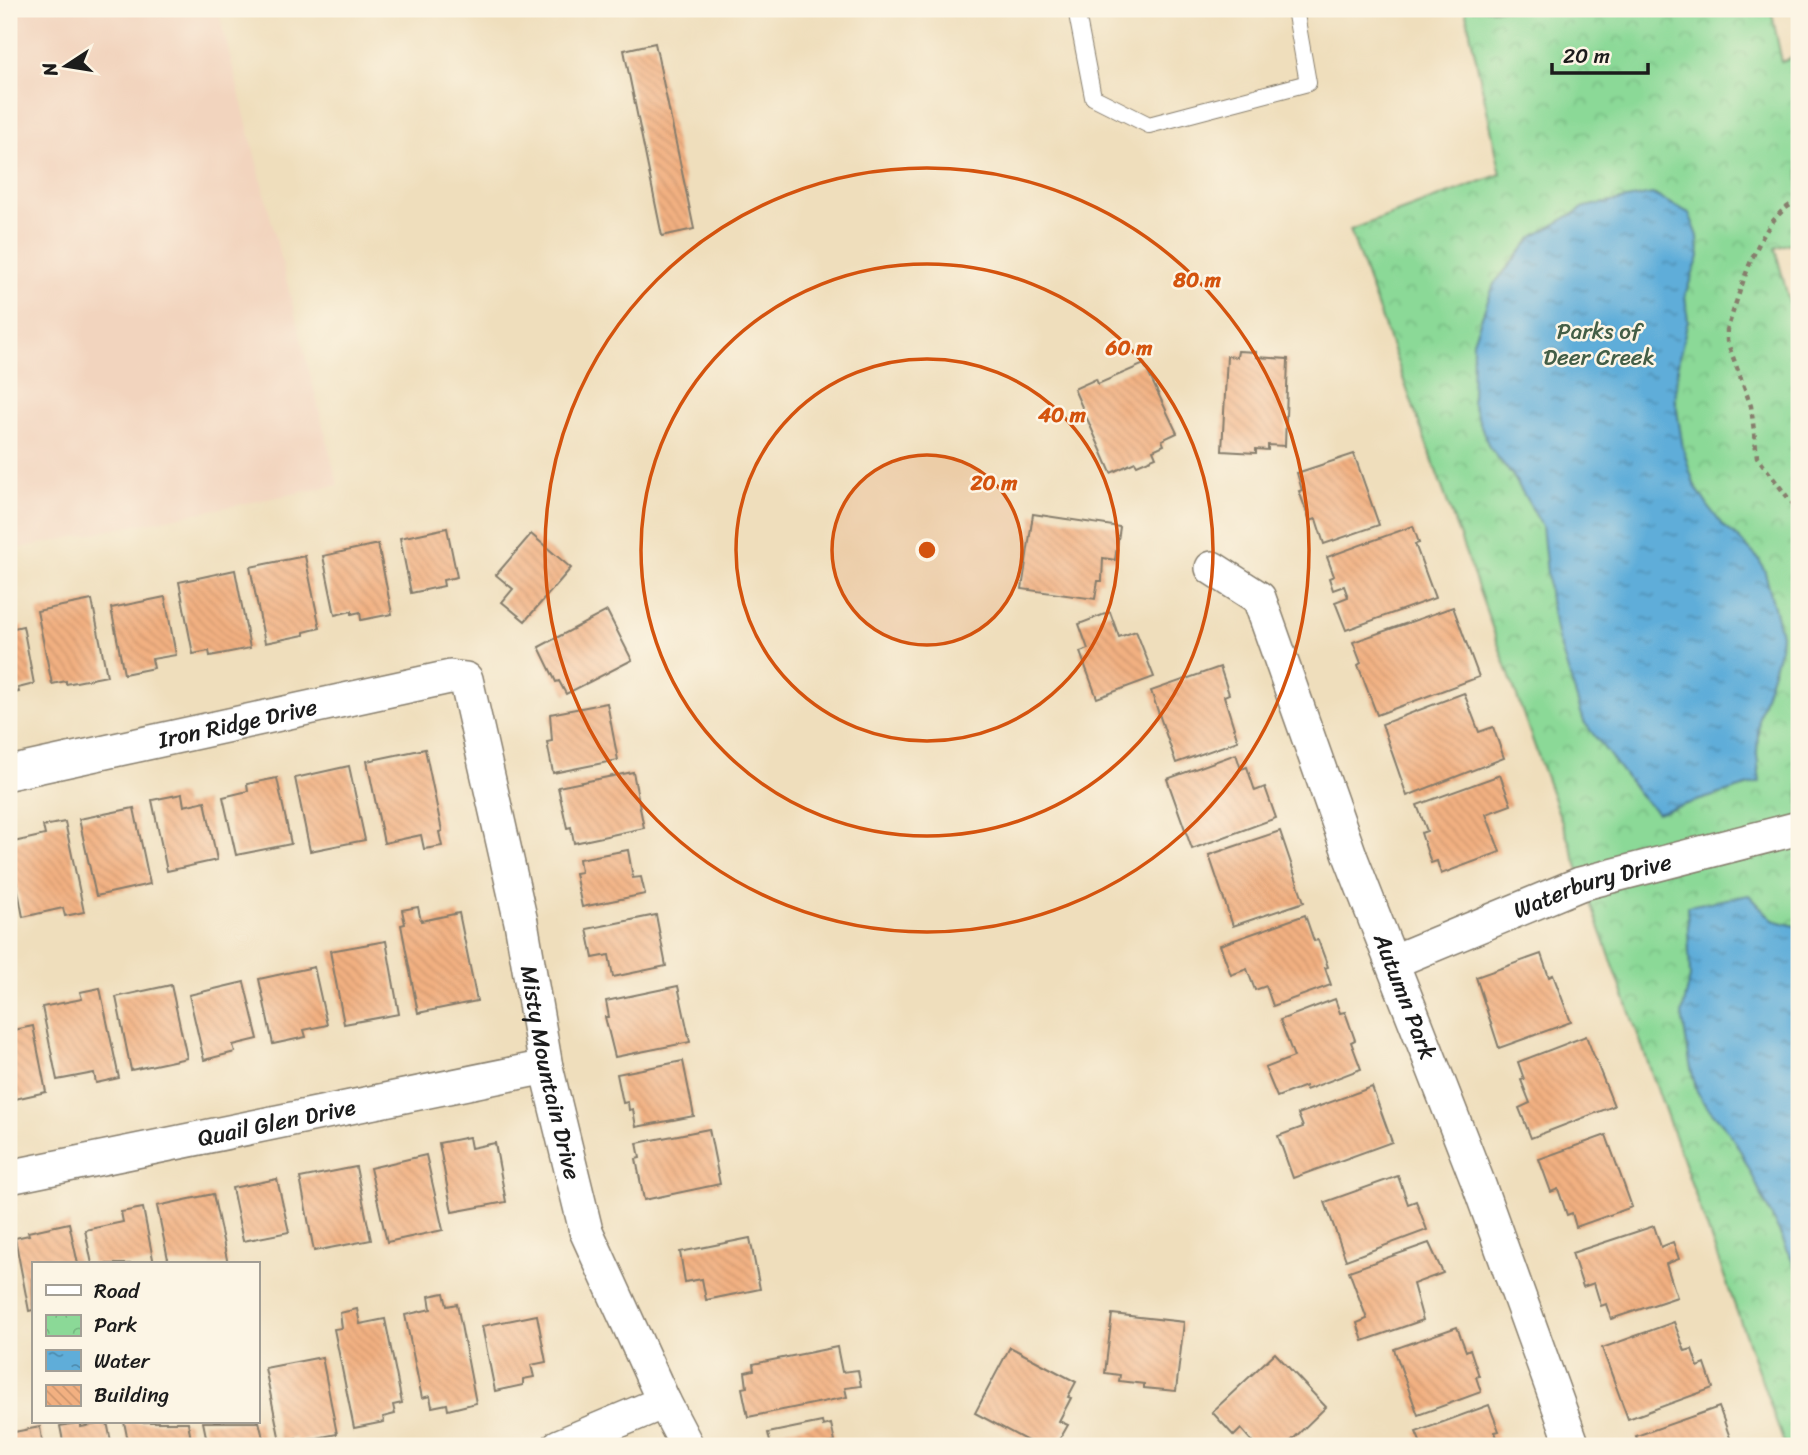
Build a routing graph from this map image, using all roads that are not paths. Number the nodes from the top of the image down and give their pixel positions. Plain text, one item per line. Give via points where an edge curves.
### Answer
1 (1076, 9) edge
2 (1295, 9) edge
3 (1212, 568) dead end
4 (466, 680) joint
5 (9, 773) edge
6 (1799, 828) edge
7 (1392, 962) junction
8 (545, 1067) junction
9 (9, 1177) edge
10 (664, 1402) junction
11 (559, 1446) edge
12 (687, 1446) edge
13 (1573, 1446) edge

1 - 2 lane via 1093,97 1149,125 1308,83
3 - 7 street, Autumn Park via 1259,598
4 - 5 street, Iron Ridge Drive via 450,677
4 - 8 street, Misty Mountain Drive via 521,922
6 - 7 street, Waterbury Drive via 1580,884
7 - 13 street, Autumn Park
8 - 9 street, Quail Glen Drive
8 - 10 street, Misty Mountain Drive via 586,1231
10 - 11 street
10 - 12 street, Misty Mountain Drive

